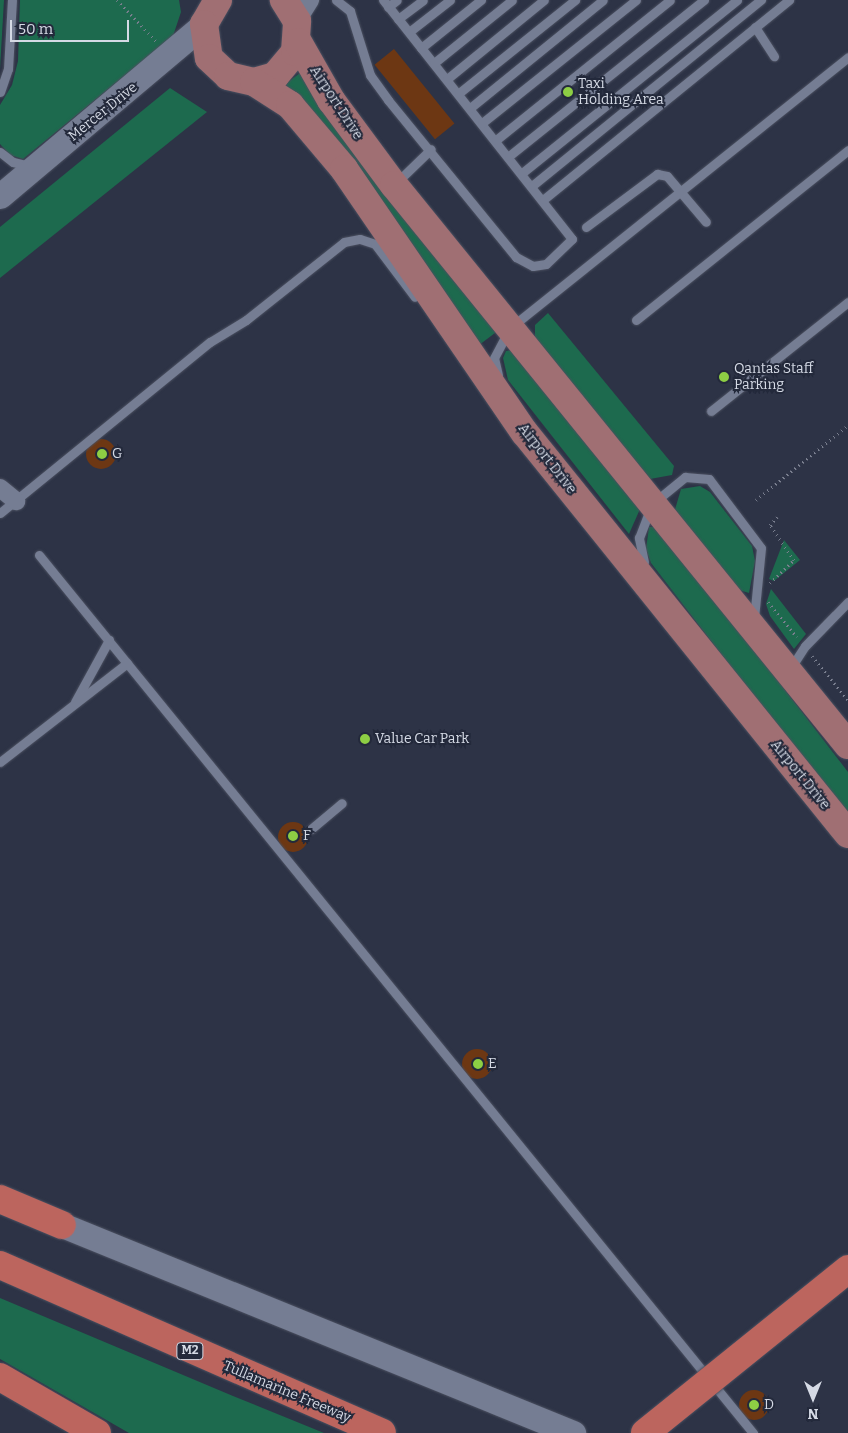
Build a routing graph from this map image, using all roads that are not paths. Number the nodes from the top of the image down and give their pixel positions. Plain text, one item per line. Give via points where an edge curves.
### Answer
1 (12, 0) edge
2 (336, 0) edge
3 (397, 0) edge
4 (423, 0) edge
5 (450, 0) edge
6 (481, 0) edge
7 (512, 0) edge
8 (544, 0) edge
9 (574, 0) edge
10 (604, 0) edge
11 (636, 0) edge
12 (670, 0) edge
13 (704, 0) edge
14 (737, 0) edge
15 (761, 0) edge
16 (788, 0) edge
17 (386, 4) edge
18 (205, 10) edge
19 (297, 16) edge
20 (398, 19) junction
21 (755, 28) junction
22 (409, 32) junction
23 (421, 48) junction
24 (774, 56) dead end
25 (848, 57) edge
26 (434, 63) junction
27 (447, 79) junction
28 (254, 82) junction
29 (0, 92) edge
30 (458, 94) junction
31 (470, 108) junction
32 (482, 123) junction
33 (496, 140) junction
34 (431, 149) junction
35 (848, 150) edge
36 (0, 152) edge
37 (509, 156) junction
38 (36, 166) junction
39 (522, 172) junction
40 (394, 185) junction
41 (533, 185) junction
42 (680, 190) junction
43 (0, 196) edge
44 (544, 199) junction
45 (706, 222) dead end
46 (586, 227) dead end
47 (848, 302) edge
48 (423, 308) dead end
49 (636, 320) dead end
50 (435, 322) dead end
51 (510, 328) junction
52 (474, 362) junction
53 (711, 411) dead end
54 (527, 415) dead end
55 (539, 431) dead end
56 (568, 487) junction
57 (0, 488) edge
58 (16, 501) junction
59 (652, 504) junction
60 (0, 513) edge
61 (39, 555) dead end
62 (848, 602) edge
63 (848, 610) edge
64 (835, 618) junction
65 (753, 626) junction
66 (109, 640) junction
67 (127, 663) junction
68 (788, 672) junction
69 (719, 673) junction
70 (75, 702) junction
71 (848, 744) edge
72 (0, 762) edge
73 (342, 804) dead end
74 (311, 829) dead end
75 (848, 834) edge
76 (0, 1199) edge
77 (62, 1225) joint
78 (0, 1265) edge
79 (848, 1269) edge
80 (0, 1377) edge
81 (97, 1433) edge
82 (382, 1433) edge
83 (573, 1433) edge
84 (645, 1433) edge
85 (753, 1433) edge

1 - 29 lane via 9,61
2 - 34 lane via 350,11 370,75
3 - 17 lane
4 - 20 lane
5 - 22 lane
6 - 23 lane
7 - 26 lane
8 - 27 lane
9 - 30 lane
10 - 31 lane
11 - 32 lane
12 - 33 lane
13 - 37 lane
14 - 39 lane
15 - 41 lane
16 - 21 lane
17 - 20 lane
18 - 28 main road, Airport Drive via 205,45 218,68 241,81
18 - 38 street, Mercer Drive via 170,56
19 - 28 main road via 283,70
19 - 40 main road, Airport Drive via 331,100
20 - 22 lane
21 - 24 lane
21 - 44 lane
22 - 23 lane
23 - 26 lane
25 - 42 lane
26 - 27 lane
27 - 30 lane
28 - 52 main road, Airport Drive via 290,105 344,169
30 - 31 lane
31 - 32 lane
32 - 33 lane
33 - 37 lane
34 - 40 lane
34 - 44 lane via 516,257 533,266 549,261 572,239
35 - 49 lane
36 - 38 lane via 13,162
37 - 39 lane
38 - 43 street, Mercer Drive
39 - 41 lane
40 - 51 main road, Airport Drive
41 - 44 lane
42 - 45 lane
42 - 46 lane via 663,174 650,175 625,201
42 - 51 lane
47 - 53 lane
48 - 58 lane via 380,247 352,240 337,246 246,320 210,342
50 - 52 lane
51 - 54 lane via 494,364
51 - 59 main road, Airport Drive
52 - 56 main road, Airport Drive
55 - 56 lane
56 - 69 main road, Airport Drive
57 - 58 street
58 - 60 lane
59 - 65 main road, Airport Drive
59 - 65 lane via 685,477 714,484 760,548
59 - 69 lane via 639,538 642,560 688,618
61 - 66 lane
62 - 64 lane
63 - 64 lane
64 - 68 lane via 805,646
65 - 68 main road, Airport Drive
66 - 67 lane
66 - 70 lane
67 - 70 lane
67 - 85 lane
68 - 71 main road, Airport Drive
69 - 75 main road, Airport Drive
70 - 72 lane
73 - 74 lane
76 - 77 highway
77 - 83 street
78 - 82 highway, Tullamarine Freeway / M2
79 - 84 highway, bridge
80 - 81 highway

